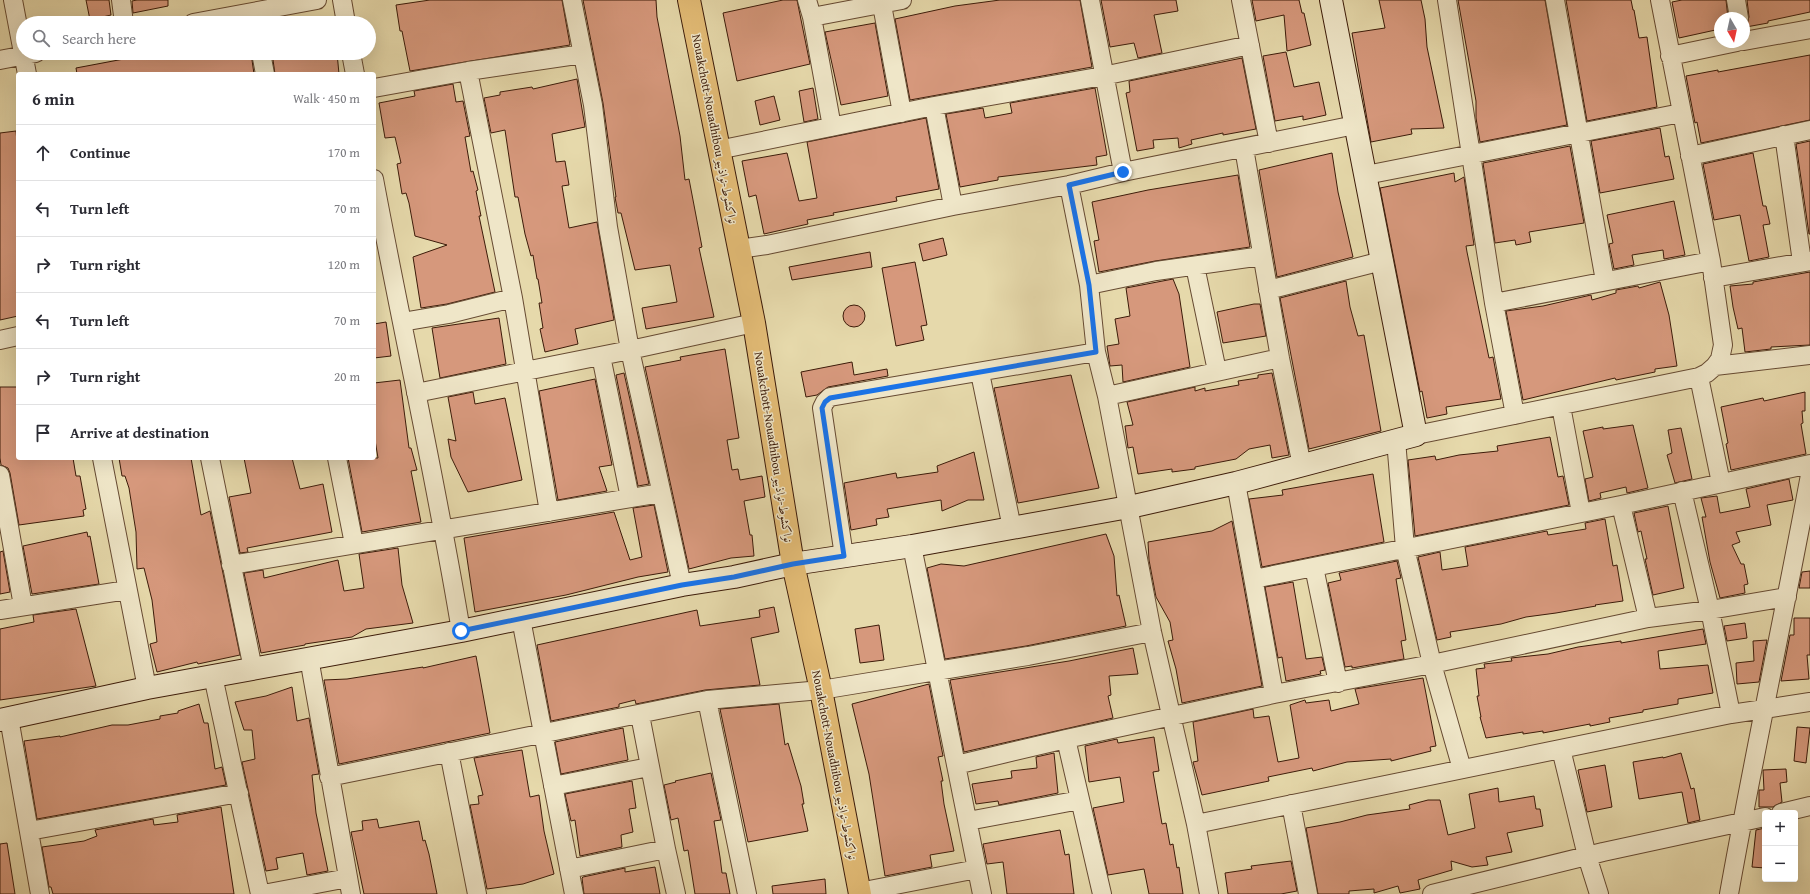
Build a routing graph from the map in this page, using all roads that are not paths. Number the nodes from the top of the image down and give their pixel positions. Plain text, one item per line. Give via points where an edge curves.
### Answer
1 (13, 0) edge
2 (120, 0) edge
3 (317, 0) edge
4 (342, 0) edge
5 (572, 0) edge
6 (690, 0) edge
7 (807, 0) edge
8 (902, 0) edge
9 (1090, 0) edge
10 (1241, 0) edge
11 (1331, 0) edge
12 (1447, 0) edge
13 (1555, 0) edge
14 (1660, 0) edge
15 (1736, 0) edge
16 (882, 5) junction
17 (1738, 12) edge
18 (18, 16) edge
19 (123, 16) edge
20 (260, 16) edge
21 (345, 16) edge
22 (812, 18) junction
23 (1810, 29) edge
24 (1750, 40) edge
25 (1250, 45) junction
26 (1714, 47) edge
27 (584, 54) junction
28 (1670, 56) junction
29 (16, 57) edge
30 (0, 60) edge
31 (28, 60) edge
32 (262, 60) edge
33 (352, 60) edge
34 (468, 71) junction
35 (27, 72) edge
36 (265, 72) edge
37 (355, 72) edge
38 (1103, 76) junction
39 (376, 88) edge
40 (934, 106) junction
41 (902, 113) junction
42 (1681, 113) junction
43 (1356, 125) junction
44 (832, 127) junction
45 (1810, 130) edge
46 (1579, 134) junction
47 (1784, 135) junction
48 (1269, 143) junction
49 (1244, 148) junction
50 (718, 150) junction
51 (1470, 154) junction
52 (1690, 156) junction
53 (1123, 172) junction
54 (1366, 176) junction
55 (1069, 185) junction
56 (376, 200) edge
57 (953, 206) junction
58 (1803, 219) edge
59 (739, 249) junction
60 (1262, 256) junction
61 (1382, 261) junction
62 (1806, 261) edge
63 (382, 265) edge
64 (1194, 266) junction
65 (1712, 270) junction
66 (1605, 281) junction
67 (1089, 285) junction
68 (1268, 290) junction
69 (513, 298) junction
70 (1494, 303) junction
71 (402, 322) junction
72 (754, 323) junction
73 (16, 336) edge
74 (0, 340) edge
75 (630, 350) junction
76 (1096, 352) junction
77 (1810, 355) edge
78 (600, 356) junction
79 (1280, 358) junction
80 (1715, 366) junction
81 (526, 371) junction
82 (1217, 371) junction
83 (980, 373) junction
84 (1699, 377) junction
85 (416, 393) junction
86 (1107, 396) junction
87 (1561, 406) junction
88 (1515, 415) junction
89 (1406, 437) junction
90 (102, 460) edge
91 (210, 460) edge
92 (337, 460) edge
93 (1810, 464) edge
94 (1302, 466) junction
95 (0, 475) edge
96 (1810, 475) edge
97 (1236, 483) junction
98 (1721, 483) junction
99 (1682, 491) junction
100 (661, 493) junction
101 (630, 498) junction
102 (1622, 505) junction
103 (1128, 506) junction
104 (549, 512) junction
105 (1581, 513) junction
106 (1012, 528) junction
107 (444, 529) junction
108 (354, 544) junction
109 (912, 546) junction
110 (1405, 548) junction
111 (844, 556) junction
112 (793, 564) junction
113 (231, 565) junction
114 (1314, 567) junction
115 (1254, 579) junction
116 (682, 585) junction
117 (127, 590) junction
118 (1787, 597) junction
119 (23, 606) junction
120 (0, 610) edge
121 (1710, 610) junction
122 (521, 618) junction
123 (1648, 618) junction
124 (461, 631) junction
125 (1152, 632) junction
126 (309, 658) junction
127 (1432, 664) junction
128 (253, 669) junction
129 (936, 671) junction
130 (213, 676) junction
131 (1338, 683) junction
132 (147, 688) junction
133 (821, 690) junction
134 (1274, 694) junction
135 (707, 700) junction
136 (1810, 702) edge
137 (1763, 708) junction
138 (1731, 714) junction
139 (640, 715) junction
140 (1173, 716) junction
141 (5, 719) edge
142 (543, 734) junction
143 (1066, 739) junction
144 (1561, 749) junction
145 (448, 752) junction
146 (956, 765) junction
147 (649, 767) junction
148 (1462, 769) junction
149 (329, 777) junction
150 (552, 786) junction
151 (239, 793) junction
152 (1080, 800) junction
153 (1291, 804) junction
154 (1810, 806) edge
155 (1793, 810) edge
156 (1762, 818) edge
157 (968, 820) junction
158 (1742, 823) junction
159 (1196, 824) junction
160 (28, 832) junction
161 (666, 849) junction
162 (1587, 856) junction
163 (569, 869) junction
164 (977, 869) junction
165 (349, 886) edge
166 (1504, 886) edge
167 (859, 893) edge
168 (40, 894) edge
169 (261, 894) edge
170 (477, 894) edge
171 (574, 894) edge
172 (676, 894) edge
173 (747, 894) edge
174 (982, 894) edge
175 (1102, 894) edge
176 (1209, 894) edge
177 (1308, 894) edge
178 (1432, 894) edge
179 (1599, 894) edge
180 (1729, 894) edge

1 - 18 street
2 - 19 street
3 - 20 street
4 - 21 street
5 - 27 street
6 - 50 highway, Nouakchott-Nouadhibou نواكشوط-نواذيبو
7 - 22 street
8 - 16 street
9 - 38 street
10 - 25 street
11 - 43 street
12 - 51 street
13 - 46 street
14 - 28 street
15 - 17 street
16 - 22 street
16 - 41 street
22 - 44 street
23 - 24 street
25 - 38 street
25 - 48 street
26 - 28 street
27 - 34 street
27 - 75 street via 608,227
28 - 42 street
29 - 30 street
31 - 35 street
32 - 36 street
33 - 37 street
34 - 39 street
34 - 69 street
38 - 40 street
38 - 53 street
40 - 41 street
40 - 57 street
41 - 44 street
42 - 46 street
42 - 52 street
43 - 48 street
43 - 54 street
44 - 50 street
45 - 47 street
46 - 51 street
46 - 66 street
47 - 52 street
47 - 58 street
48 - 49 street
49 - 53 street
49 - 60 street
50 - 59 highway, Nouakchott-Nouadhibou نواكشوط-نواذيبو
51 - 54 street
51 - 70 street
52 - 65 street
53 - 55 street
54 - 61 street
55 - 57 street
55 - 67 street
56 - 63 street
57 - 59 street
58 - 62 street
59 - 72 highway, Nouakchott-Nouadhibou نواكشوط-نواذيبو
60 - 64 street
60 - 68 street
61 - 68 street
61 - 89 street
62 - 65 street
63 - 71 street
64 - 67 street
64 - 82 street
65 - 66 street
65 - 80 street via 1723,345 1720,359
66 - 70 street
67 - 76 street
68 - 79 street
69 - 71 street via 449,314
69 - 81 street
70 - 88 street
71 - 85 street
72 - 75 street
72 - 112 highway, Nouakchott-Nouadhibou نواكشوط-نواذيبو
73 - 74 street
75 - 78 street
75 - 100 street
76 - 83 street
76 - 86 street
77 - 80 street
78 - 81 street
78 - 101 street
79 - 82 street
79 - 94 street
80 - 84 street
81 - 85 street
81 - 104 street
82 - 86 street
83 - 106 street
83 - 111 street via 830,398 825,402 822,408
84 - 87 street
84 - 98 street
85 - 107 street
86 - 103 street
87 - 88 street
87 - 105 street
88 - 89 street
89 - 94 street
89 - 110 street
90 - 117 street
91 - 113 street
92 - 108 street
93 - 98 street
94 - 97 street
95 - 119 street
96 - 118 street
97 - 103 street
97 - 115 street
98 - 99 street
99 - 102 street
99 - 121 street
100 - 101 street
100 - 116 street
101 - 104 street
102 - 105 street
102 - 123 street
103 - 106 street
103 - 125 street
104 - 107 street
105 - 110 street
106 - 109 street
107 - 108 street
107 - 124 street
108 - 113 street
109 - 111 street
109 - 129 street
110 - 114 street
110 - 127 street
111 - 112 street
112 - 116 street
112 - 133 highway, Nouakchott-Nouadhibou نواكشوط-نواذيبو
113 - 128 street
114 - 115 street
114 - 131 street
115 - 134 street
116 - 122 street
117 - 119 street
117 - 132 street
118 - 121 street
118 - 137 street
119 - 120 street
121 - 123 street
121 - 138 street
122 - 124 street
122 - 142 street
123 - 127 street
124 - 126 street
125 - 129 street
125 - 140 street
126 - 128 street
126 - 149 street
127 - 131 street
127 - 148 street
128 - 130 street
129 - 133 street
129 - 146 street
130 - 132 street
130 - 151 street
131 - 134 street
132 - 141 street
133 - 135 street
133 - 167 highway, Nouakchott-Nouadhibou نواكشوط-نواذيبو
134 - 140 street
135 - 139 street
135 - 173 street
136 - 137 street
137 - 138 street
137 - 158 street
138 - 144 street
139 - 142 street
139 - 147 street
140 - 143 street
140 - 159 street
141 - 160 street
142 - 145 street
142 - 150 street
143 - 146 street
143 - 152 street
144 - 148 street
144 - 162 street
145 - 149 street
145 - 170 street
146 - 157 street
147 - 150 street
147 - 161 street
148 - 153 street
149 - 165 street
150 - 163 street
151 - 160 street
151 - 169 street
152 - 157 street
152 - 175 street
153 - 159 street
153 - 177 street
154 - 155 street
156 - 158 street
157 - 164 street
158 - 162 street
158 - 180 street
159 - 176 street
160 - 168 street
161 - 163 street
161 - 172 street
162 - 166 street
162 - 179 street
163 - 171 street
164 - 167 street
164 - 174 street
165 - 169 street
166 - 178 street

